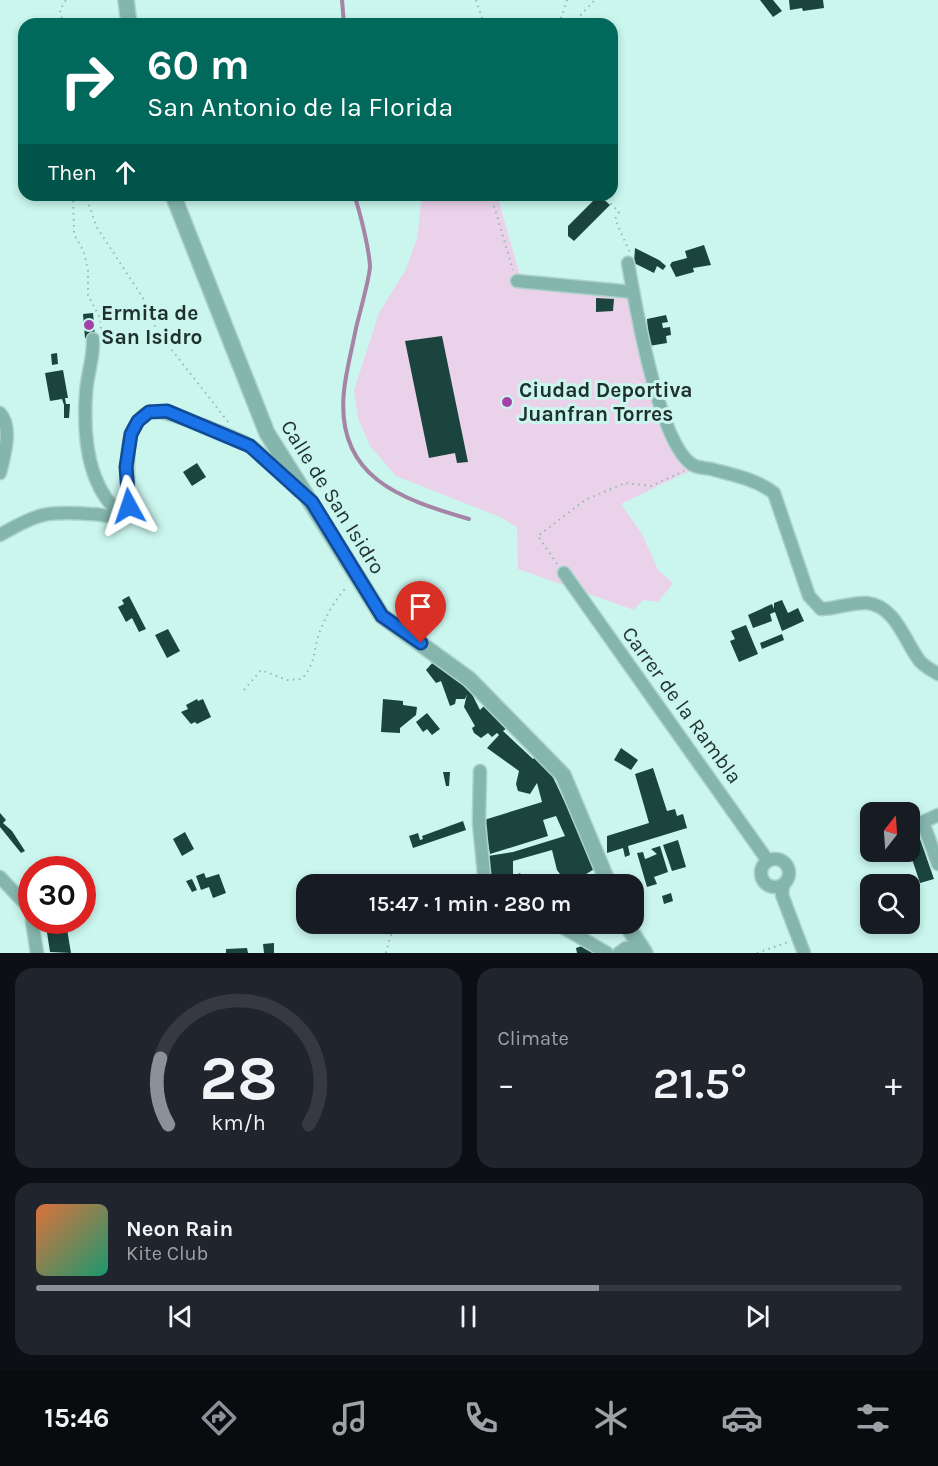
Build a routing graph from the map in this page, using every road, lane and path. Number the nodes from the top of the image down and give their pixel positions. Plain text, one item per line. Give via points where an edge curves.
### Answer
1 (66, 0) edge
2 (126, 0) edge
3 (476, 0) edge
4 (567, 0) edge
5 (594, 0) edge
6 (62, 18) edge
7 (128, 18) edge
8 (482, 18) edge
9 (561, 18) edge
10 (578, 18) edge
11 (73, 201) edge
12 (86, 201) edge
13 (175, 201) edge
14 (608, 201) edge
15 (494, 207) dead end
16 (628, 263) joint
17 (517, 281) joint
18 (633, 292) junction
19 (93, 339) joint
20 (0, 413) edge
21 (232, 427) dead end
22 (694, 466) junction
23 (0, 473) edge
24 (312, 502) junction
25 (123, 516) junction
26 (0, 535) edge
27 (564, 573) joint
28 (358, 577) junction
29 (938, 674) edge
30 (244, 690) dead end
31 (480, 771) dead end
32 (938, 815) edge
33 (768, 861) junction
34 (938, 864) edge
35 (483, 874) edge
36 (604, 874) edge
37 (0, 877) edge
38 (779, 889) junction
39 (18, 896) edge
40 (34, 934) edge
41 (392, 934) edge
42 (575, 934) edge
43 (633, 934) edge
44 (798, 938) junction
45 (643, 950) edge
46 (37, 953) edge
47 (386, 953) edge
48 (608, 953) edge
49 (619, 953) edge
50 (757, 953) edge
51 (804, 953) edge

1 - 6 path via 60,10
2 - 7 street
3 - 8 path
4 - 9 path
5 - 10 path
11 - 19 path via 74,234 84,252 88,295 100,318 102,337
12 - 21 path via 96,226 142,298 158,331
13 - 24 street, Calle de San Isidro via 267,434
14 - 16 path via 619,212 615,219 631,251
15 - 17 path
16 - 18 street
17 - 18 street
18 - 22 street via 642,342 672,436 682,455
19 - 25 street via 86,392 88,460 113,508
20 - 23 street via 6,432
22 - 27 path via 651,486 625,483 585,500 538,536
22 - 29 street via 763,484 774,493 809,596 821,609 867,603 879,607 905,633 920,662
24 - 25 street via 250,446 167,411 149,412 131,434 126,467 129,506
24 - 28 street, Calle de San Isidro
25 - 26 street via 43,513
27 - 33 street, Carrer de la Rambla
28 - 30 path via 338,596 320,633 313,665 302,679 287,680 261,670
28 - 36 street, Calle de San Isidro via 382,616 469,679 564,775
31 - 35 street
32 - 34 street via 923,822
33 - 38 street via 760,873 763,882
33 - 38 street via 782,860 788,867 789,876
37 - 39 street
38 - 44 street
40 - 46 street
41 - 47 path
42 - 48 street
43 - 45 street
44 - 50 path
44 - 51 street
45 - 49 street via 626,948

